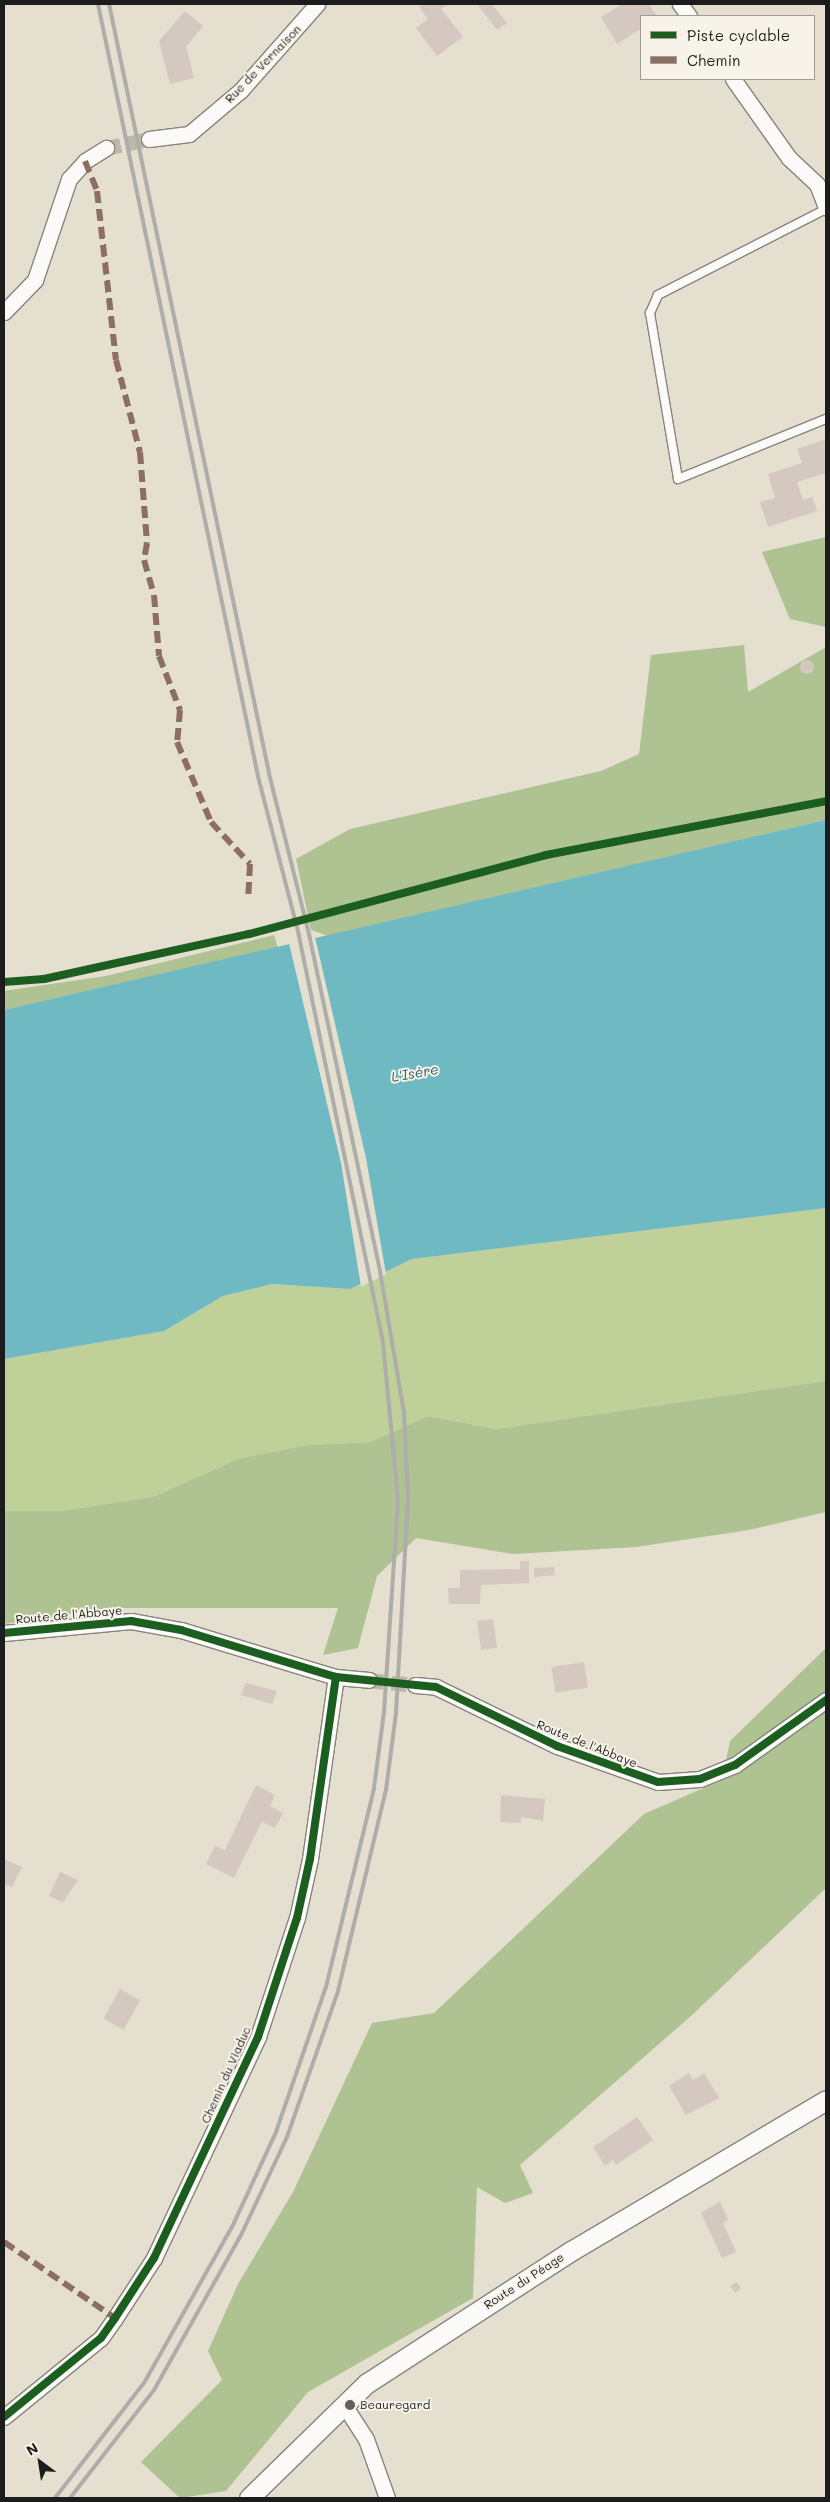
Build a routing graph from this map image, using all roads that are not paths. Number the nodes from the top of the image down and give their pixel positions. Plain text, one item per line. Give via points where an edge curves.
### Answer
1 (317, 4) edge
2 (680, 4) edge
3 (688, 15) edge
4 (735, 80) edge
5 (150, 139) tunnel mouth
6 (106, 148) tunnel mouth
7 (826, 208) edge
8 (4, 312) edge
9 (826, 419) edge
10 (4, 1633) edge
11 (336, 1677) junction
12 (369, 1680) tunnel mouth
13 (415, 1685) tunnel mouth
14 (826, 1700) edge
15 (826, 2100) edge
16 (344, 2405) junction
17 (4, 2418) edge
18 (249, 2498) edge
19 (387, 2498) edge

1 - 5 street, Rue de Vernaison via 241,90 189,134
2 - 3 street
4 - 7 street via 789,158 817,184
6 - 8 street via 84,161 69,179 35,280
7 - 9 lane via 658,295 650,313 678,479
10 - 11 street, Route de l'Abbaye via 132,1621 180,1630
11 - 12 street, Route de l'Abbaye
11 - 17 street, Chemin du Viaduc via 310,1859 297,1918 258,2037 154,2258 116,2318 101,2338
13 - 14 street, Route de l'Abbaye via 436,1687 556,1746 658,1782 700,1779 735,1765
15 - 16 street, Route du Péage via 572,2250 367,2382
16 - 18 street, Route du Péage
16 - 19 street via 366,2439

